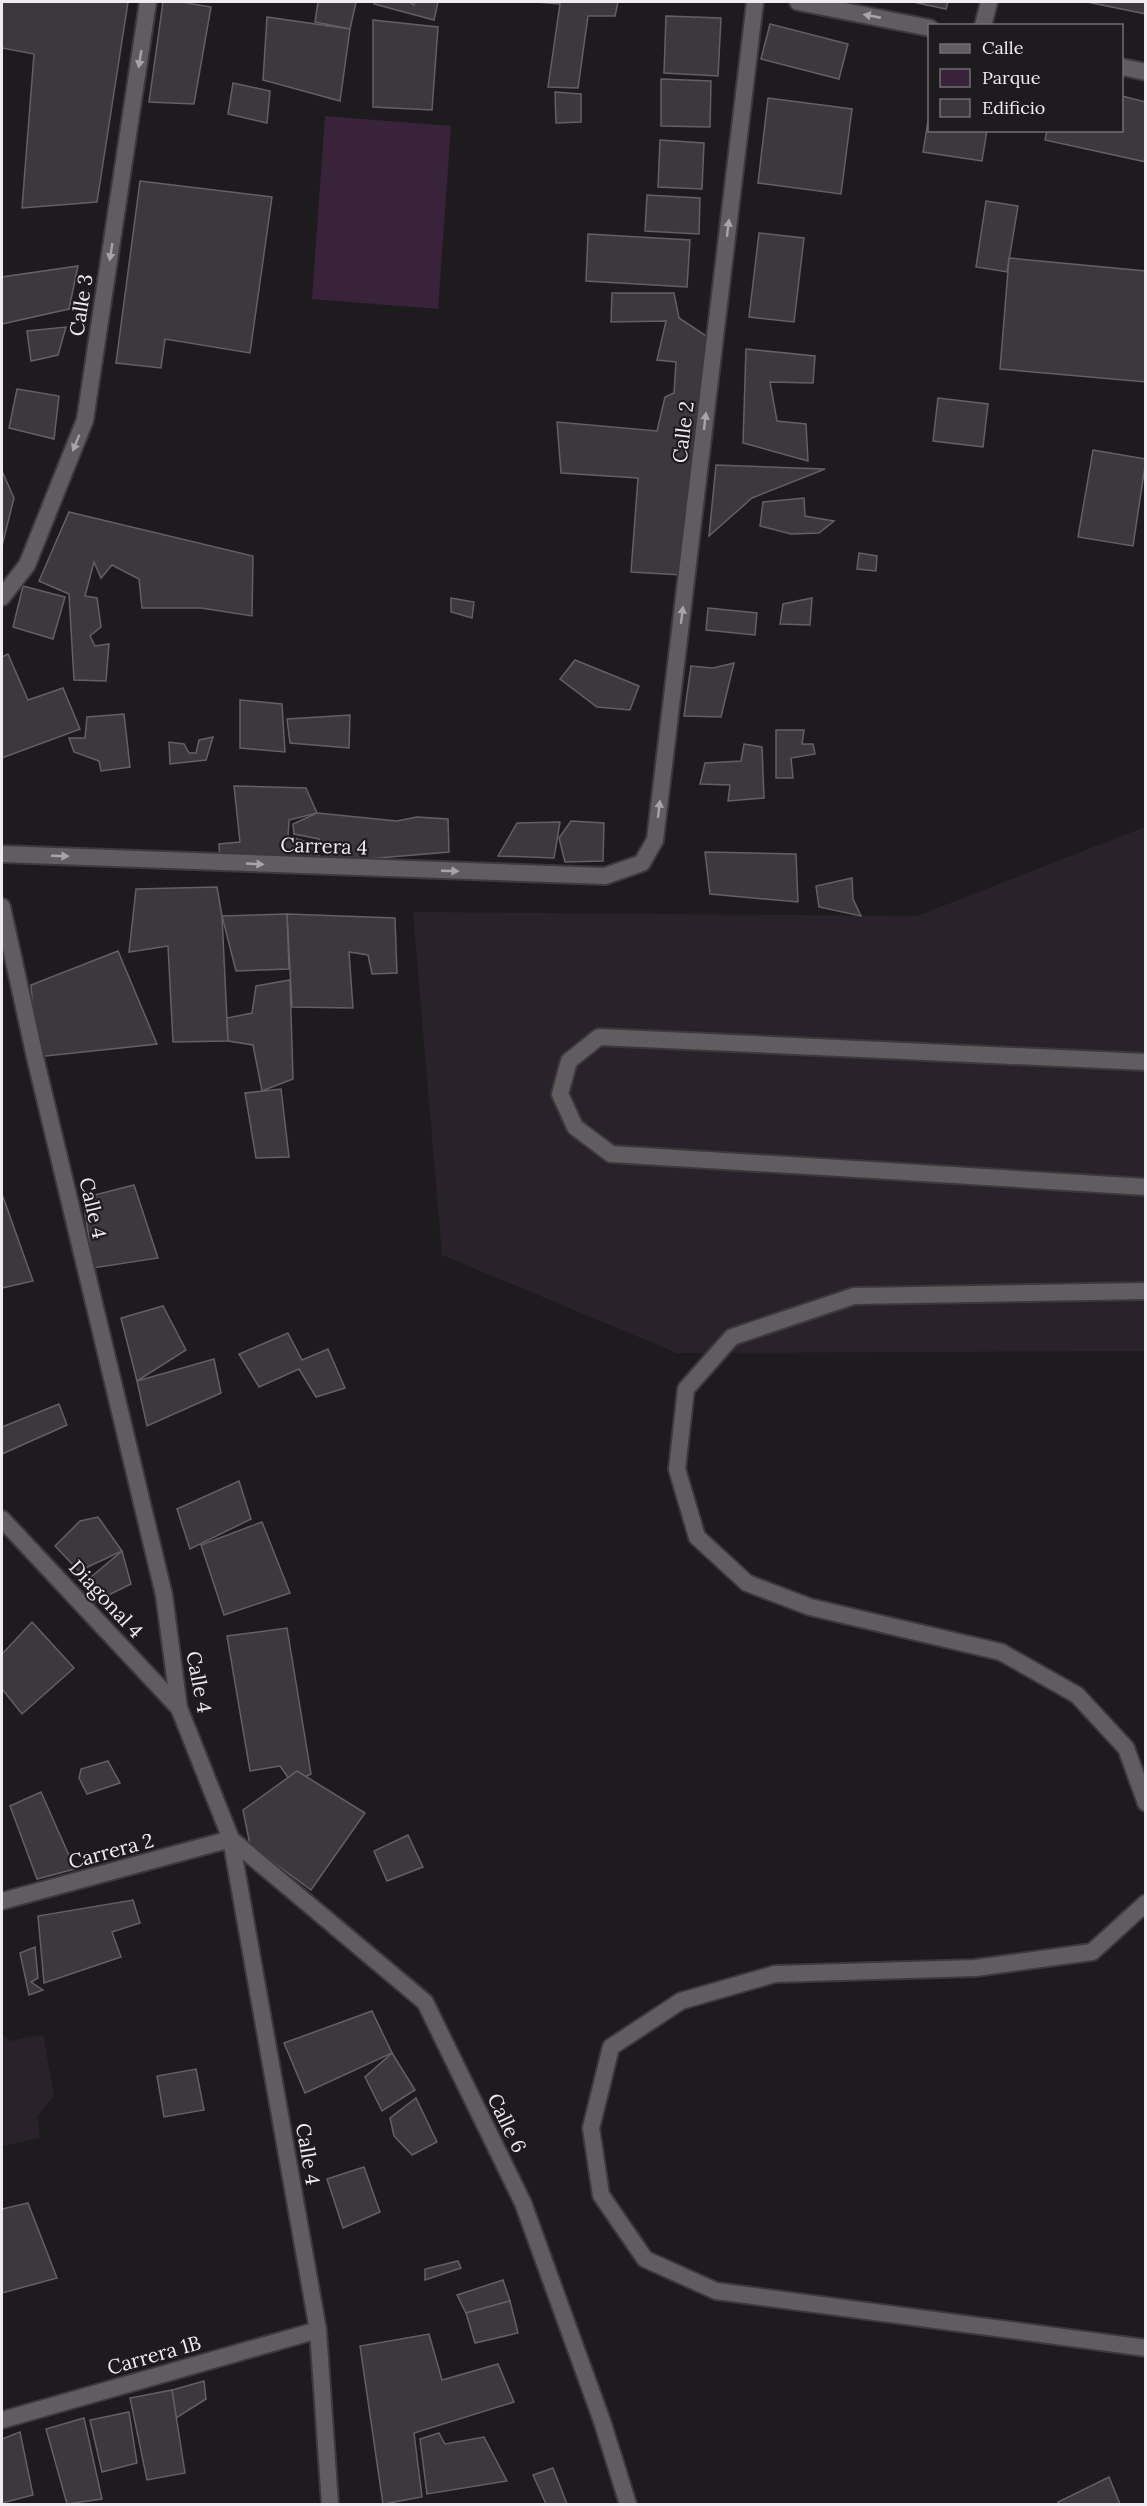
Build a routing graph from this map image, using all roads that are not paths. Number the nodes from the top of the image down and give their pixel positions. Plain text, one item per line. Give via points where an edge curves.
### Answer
1 (148, 2) edge
2 (755, 2) edge
3 (798, 2) edge
4 (989, 2) edge
5 (984, 24) edge
6 (928, 28) edge
7 (1123, 67) edge
8 (1146, 72) edge
9 (2, 597) edge
10 (2, 854) edge
11 (642, 863) joint
12 (2, 907) edge
13 (1146, 1062) edge
14 (1146, 1187) edge
15 (1146, 1291) edge
16 (2, 1519) edge
17 (179, 1708) junction
18 (1146, 1803) edge
19 (231, 1839) junction
20 (2, 1901) edge
21 (1146, 1903) edge
22 (318, 2331) junction
23 (1146, 2348) edge
24 (2, 2420) edge
25 (330, 2505) edge
26 (628, 2505) edge

1 -> 9 street, Calle 3 via 85,420 27,565
11 -> 2 street, Calle 2 via 655,840
6 -> 3 street
4 - 5 street
7 - 8 street
10 -> 11 street, Carrera 4 via 605,876
12 - 17 street, Calle 4 via 164,1595
13 - 14 street via 599,1037 569,1061 560,1094 575,1127 612,1154
15 - 18 street via 854,1296 732,1337 686,1389 677,1469 697,1537 747,1583 810,1607 1001,1652 1077,1695 1126,1748
16 - 17 street, Diagonal 4
17 - 19 street, Calle 4
19 - 20 street, Carrera 2
19 - 22 street, Calle 4
19 - 26 street, Calle 6 via 425,2002 523,2203 602,2421
21 - 23 street via 1092,1952 975,1968 775,1974 681,2001 611,2047 591,2128 601,2195 645,2259 716,2291
22 - 24 street, Carrera 1B
22 - 25 street, Calle 4

